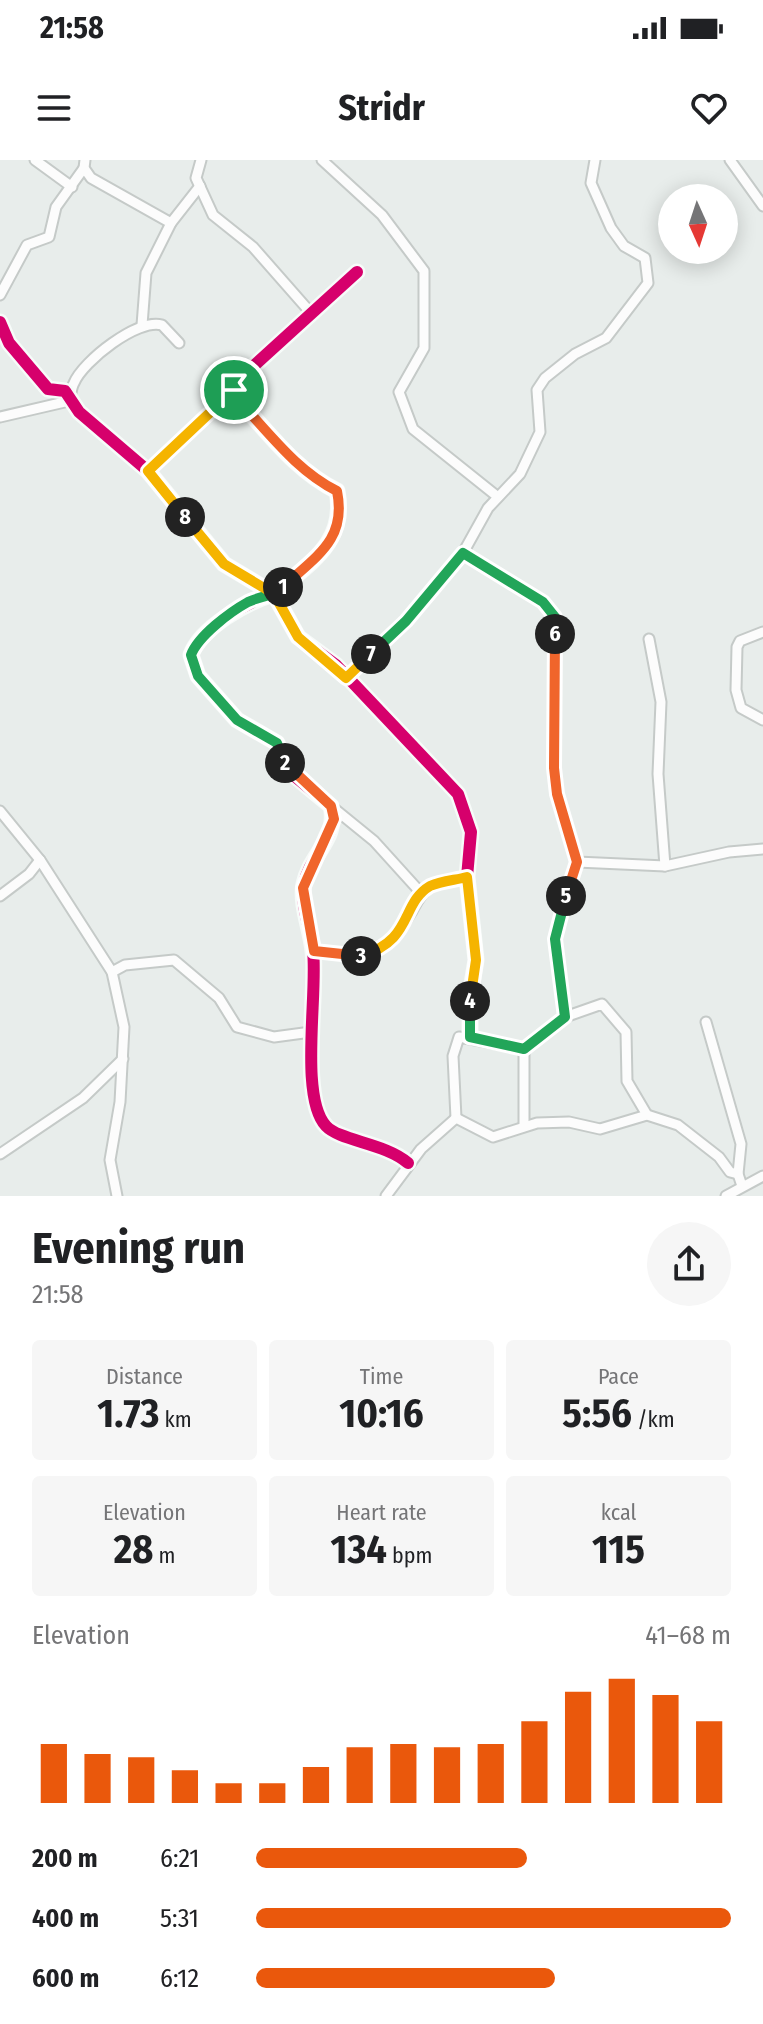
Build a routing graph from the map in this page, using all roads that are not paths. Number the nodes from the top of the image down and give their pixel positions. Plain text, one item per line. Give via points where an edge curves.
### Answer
1 (35, 160) edge
2 (322, 160) edge
3 (595, 160) edge
4 (730, 160) edge
5 (197, 162) edge
6 (85, 164) edge
7 (200, 186) junction
8 (72, 187) junction
9 (763, 206) edge
10 (171, 223) junction
11 (357, 272) dead end
12 (0, 295) edge
13 (311, 313) junction
14 (0, 322) edge
15 (142, 325) junction
16 (179, 343) dead end
17 (234, 390) junction
18 (69, 401) junction
19 (0, 417) edge
20 (148, 471) junction
21 (498, 497) junction
22 (463, 553) junction
23 (274, 594) junction
24 (763, 632) edge
25 (649, 639) dead end
26 (346, 678) junction
27 (763, 720) edge
28 (331, 806) junction
29 (0, 811) edge
30 (763, 849) edge
31 (40, 860) junction
32 (577, 862) junction
33 (665, 866) junction
34 (467, 877) junction
35 (422, 894) junction
36 (0, 896) edge
37 (314, 951) junction
38 (112, 972) junction
39 (565, 1017) junction
40 (706, 1022) dead end
41 (311, 1032) junction
42 (470, 1037) junction
43 (524, 1049) junction
44 (123, 1059) junction
45 (647, 1115) junction
46 (456, 1118) junction
47 (524, 1126) junction
48 (0, 1154) edge
49 (408, 1163) junction
50 (738, 1174) junction
51 (763, 1176) edge
52 (742, 1186) junction
53 (117, 1196) edge
54 (386, 1196) edge
55 (726, 1196) edge

1 - 8 street
2 - 21 street via 382,215 424,271 424,348 399,392 413,429
3 - 21 street via 595,196 621,244 645,258 648,283 606,338 545,378 537,390 540,432 520,474
4 - 9 street
5 - 7 street
6 - 8 street
6 - 10 street via 91,178 112,193
7 - 10 street
7 - 13 street via 219,223 253,247
8 - 12 street via 54,210 49,237 27,245
10 - 15 street via 146,273
11 - 13 street
13 - 17 street via 235,383
14 - 18 street via 9,343 48,389 65,391
15 - 16 street via 162,325
15 - 18 street via 88,364 74,381
17 - 20 street
17 - 23 street via 295,465 337,491 341,512 334,536
18 - 19 street
18 - 20 street
20 - 23 street via 224,564
21 - 22 street
22 - 26 street via 406,621
22 - 32 street via 543,602 555,617 554,768
23 - 26 street via 298,637
23 - 28 street via 234,612 198,644 193,661 198,676 237,720 277,743 291,773
24 - 27 street via 737,647 736,690 741,708
25 - 33 street via 661,702 658,774
26 - 34 street via 458,794 471,832
28 - 35 street via 374,841
28 - 37 street via 332,830 303,888
29 - 31 street
30 - 33 street
31 - 36 street
31 - 38 street
32 - 33 street
32 - 39 street via 555,939
34 - 35 street via 431,886
34 - 42 street via 476,960
35 - 37 street via 395,939 379,951 360,957
37 - 41 street
38 - 41 street via 125,965 174,960 219,998 237,1027 274,1037
38 - 44 street via 124,1027
39 - 43 street
39 - 45 street via 602,1004 618,1019 628,1042 627,1081
40 - 50 street via 741,1144
41 - 49 street via 313,1098 321,1121 329,1130 390,1150
42 - 43 street
42 - 46 street via 459,1037 453,1056
43 - 47 street
44 - 48 street via 83,1098
44 - 53 street via 110,1160
45 - 47 street via 600,1129 569,1122
45 - 50 street via 678,1125
46 - 47 street via 493,1137
46 - 49 street
49 - 54 street
50 - 52 street
51 - 52 street
52 - 55 street

